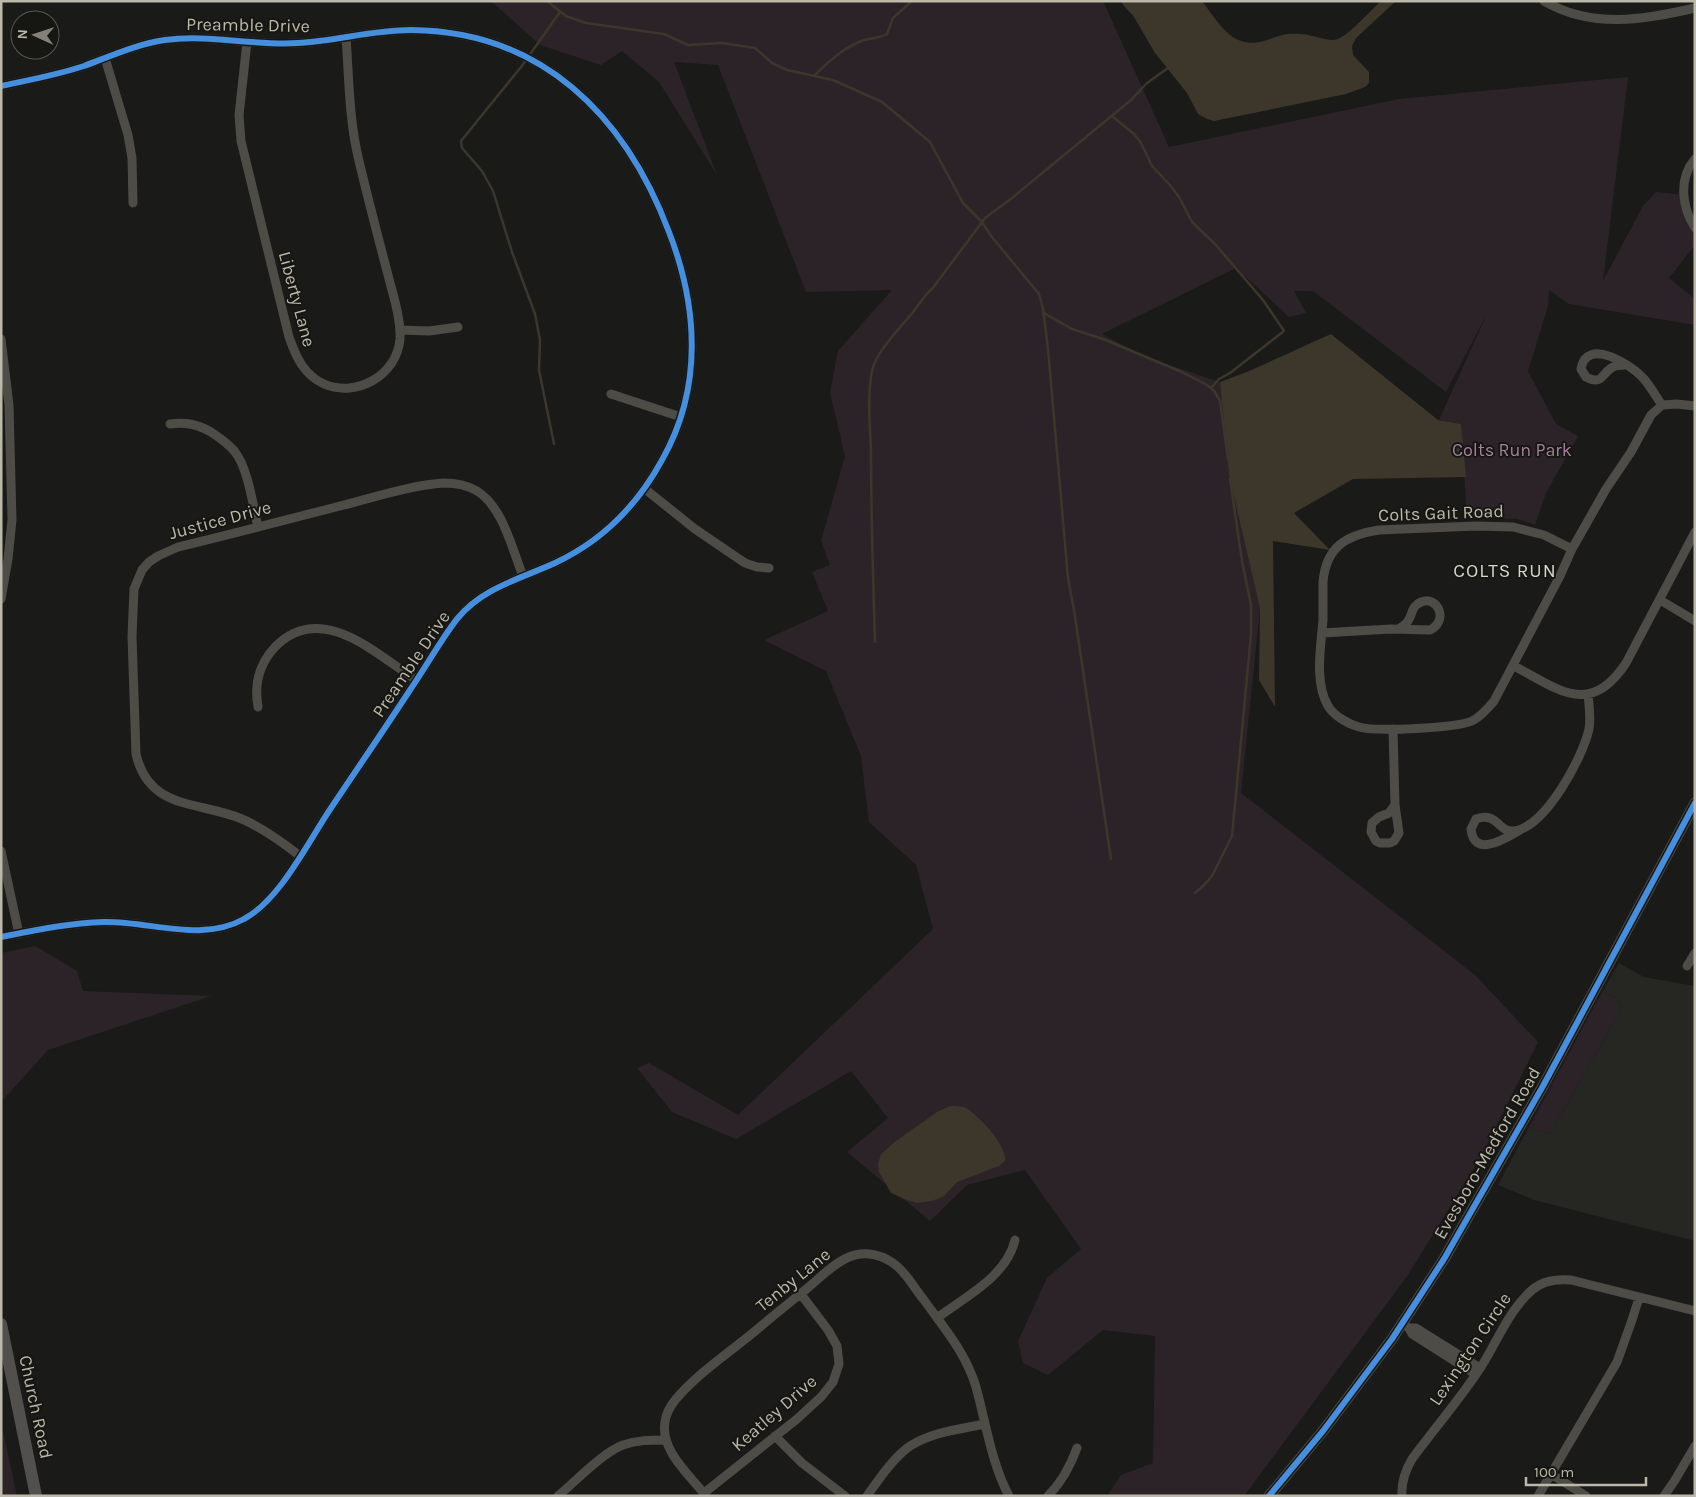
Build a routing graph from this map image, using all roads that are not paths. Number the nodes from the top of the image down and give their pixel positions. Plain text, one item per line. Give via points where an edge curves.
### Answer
1 (1544, 1) edge
2 (1695, 8) edge
3 (346, 37) junction
4 (247, 42) junction
5 (105, 58) junction
6 (1, 86) edge
7 (1695, 159) edge
8 (133, 203) dead end
9 (1695, 228) edge
10 (458, 327) dead end
11 (400, 330) junction
12 (1, 339) edge
13 (1625, 365) junction
14 (611, 394) dead end
15 (1662, 405) junction
16 (1695, 406) edge
17 (682, 416) junction
18 (170, 424) dead end
19 (6, 473) edge
20 (645, 489) junction
21 (258, 527) junction
22 (1695, 532) edge
23 (1572, 549) junction
24 (769, 568) dead end
25 (523, 576) junction
26 (1, 599) edge
27 (1660, 600) junction
28 (1695, 621) edge
29 (1399, 629) junction
30 (1322, 633) junction
31 (1514, 666) junction
32 (416, 680) junction
33 (1588, 694) junction
34 (258, 707) dead end
35 (1393, 729) junction
36 (1695, 803) edge
37 (1395, 805) dead end
38 (1520, 830) junction
39 (1, 852) edge
40 (300, 856) junction
41 (19, 934) junction
42 (1, 937) edge
43 (1695, 953) edge
44 (1687, 966) dead end
45 (1015, 1240) dead end
46 (800, 1293) junction
47 (1639, 1298) junction
48 (1695, 1311) edge
49 (937, 1318) junction
50 (1, 1324) edge
51 (1406, 1326) junction
52 (1478, 1371) junction
53 (985, 1424) junction
54 (775, 1436) junction
55 (666, 1440) junction
56 (1695, 1446) edge
57 (1077, 1448) dead end
58 (1551, 1474) junction
59 (705, 1495) edge
60 (36, 1496) edge
61 (558, 1496) edge
62 (845, 1496) edge
63 (867, 1496) edge
64 (1008, 1496) edge
65 (1048, 1496) edge
66 (1270, 1496) edge
67 (1402, 1496) edge
68 (1538, 1496) edge
69 (1586, 1496) edge
70 (1664, 1496) edge

1 - 2 street via 1574,14 1612,20
3 - 4 street, Preamble Drive via 297,43
3 - 11 street, Liberty Lane via 353,134
3 - 17 street, Preamble Drive via 426,30 492,43 526,56 551,71 574,88 603,118 650,187 680,264 692,335 690,377
4 - 5 street, Preamble Drive via 174,39 146,44
4 - 11 street, Liberty Lane via 239,115 241,141 297,360 322,383 334,387 357,387 387,369 398,350
5 - 6 street, Preamble Drive
5 - 8 street via 128,135
7 - 9 street via 1687,172 1684,190 1688,214
10 - 11 street
12 - 19 street via 10,405
13 - 13 street via 1598,353 1584,359 1581,370 1586,377 1595,380 1604,377 1613,367
13 - 15 street via 1645,380
14 - 17 street
15 - 16 street
15 - 23 street, Colts Gait Road via 1648,420
17 - 20 street, Preamble Drive via 670,447
18 - 21 street via 196,424 234,450 243,467
19 - 26 street via 11,533
20 - 24 street via 745,563
20 - 25 street, Preamble Drive via 619,519 590,542 565,558
21 - 25 street, Justice Drive via 421,487 456,484 477,491 493,506
21 - 40 street, Justice Drive via 168,550 142,570 134,589 132,612 136,754 149,784 165,797 242,819 264,830
22 - 27 street
23 - 30 street, Colts Gait Road via 1534,532 1501,526 1360,534 1337,547 1327,562 1323,582
23 - 31 street, Colts Gait Road
25 - 32 street, Preamble Drive via 487,593 465,610
27 - 28 street
27 - 33 street via 1620,673 1603,688
29 - 29 street via 1430,630 1440,620 1440,611 1429,601 1419,602 1408,622
29 - 30 street
30 - 35 street, Colts Gait Road via 1321,682 1329,707 1358,727
31 - 33 street via 1562,692
31 - 35 street, Colts Gait Road via 1494,701 1474,721 1461,725
32 - 34 street via 346,634 326,629 304,630 285,638 265,660 257,677
32 - 40 street, Preamble Drive
33 - 38 street via 1589,730 1577,761 1552,803
35 - 37 street
36 - 51 street, Evesboro-Medford Road via 1543,1086
38 - 38 street via 1506,830 1486,816 1476,819 1471,829 1473,838 1484,845
39 - 41 street
40 - 41 street, Preamble Drive via 263,905 252,915 225,928 194,931 106,922
41 - 42 street, Preamble Drive
43 - 44 street
45 - 49 street via 1006,1260 993,1275
46 - 49 street, Tenby Lane via 839,1262 860,1254 871,1254 898,1267
46 - 54 street, Keatley Drive via 833,1338 839,1364 828,1390
46 - 55 street, Tenby Lane via 677,1398 664,1423
47 - 48 street, Lexington Circle
47 - 52 street, Lexington Circle via 1571,1280 1540,1284 1518,1305
47 - 58 street via 1616,1362
49 - 53 street, Tenby Lane via 968,1365
50 - 60 main road, Church Road
51 - 52 street via 1416,1328
51 - 66 street, Evesboro-Medford Road
52 - 67 street, Lexington Circle via 1412,1459 1403,1480
53 - 63 street via 937,1435 909,1447
53 - 64 street, Tenby Lane
54 - 59 street, Keatley Drive
54 - 62 street via 802,1463
55 - 59 street via 675,1458
55 - 61 street via 638,1441 621,1446
56 - 70 street
57 - 65 street via 1062,1480
58 - 68 street
58 - 69 street

